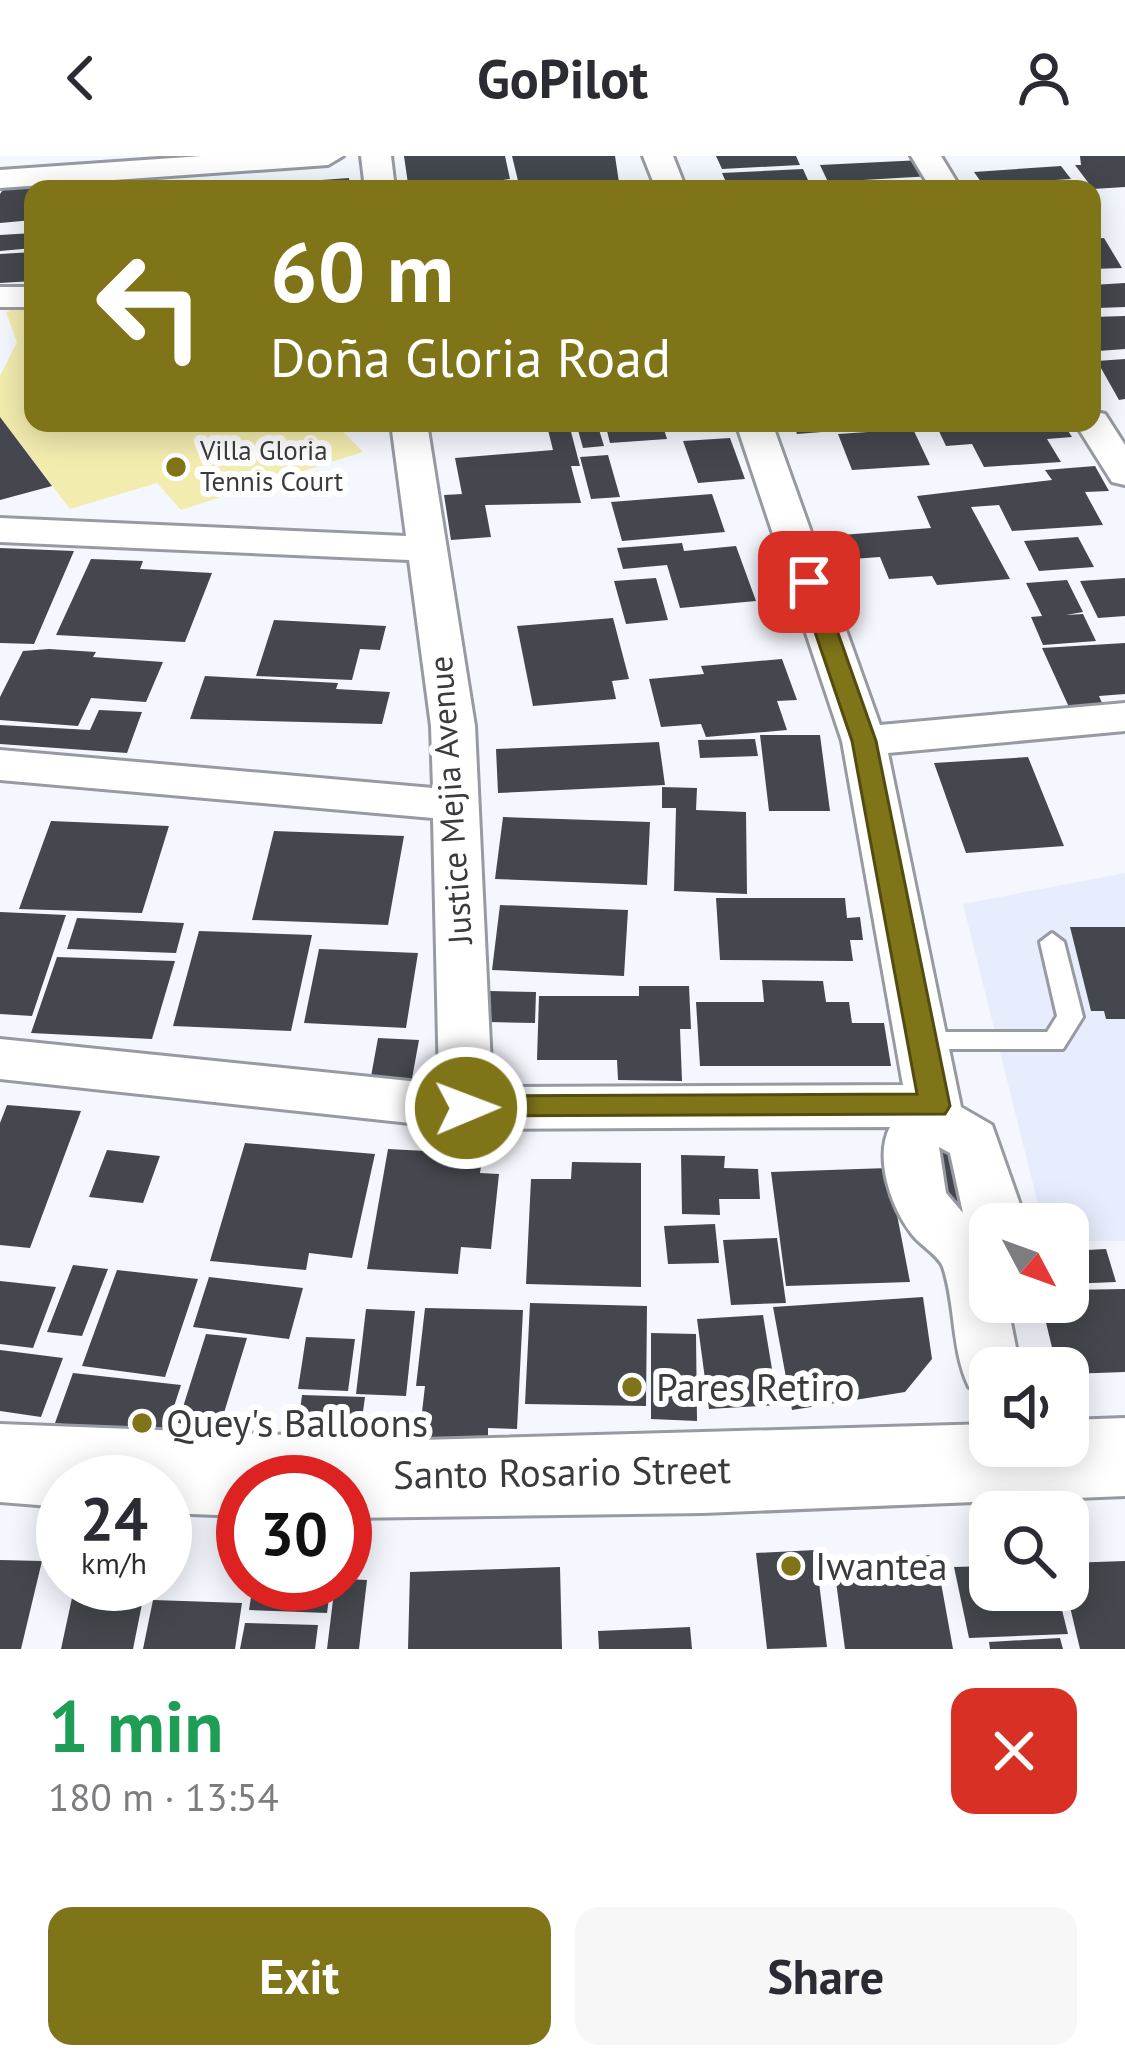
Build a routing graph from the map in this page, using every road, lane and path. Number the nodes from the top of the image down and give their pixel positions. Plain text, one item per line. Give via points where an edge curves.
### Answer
1 (328, 156) edge
2 (0, 178) edge
3 (410, 432) edge
4 (757, 432) edge
5 (1098, 432) edge
6 (1125, 474) edge
7 (0, 530) edge
8 (427, 549) junction
9 (1125, 717) edge
10 (864, 741) junction
11 (0, 765) edge
12 (455, 805) junction
13 (1052, 942) dead end
14 (922, 1042) junction
15 (0, 1059) edge
16 (466, 1108) junction
17 (936, 1113) junction
18 (986, 1347) edge
19 (1089, 1455) edge
20 (969, 1456) edge
21 (1125, 1456) edge
22 (0, 1463) edge

1 - 2 street
3 - 8 street, Justice Mejia Avenue
4 - 10 street
5 - 6 street
7 - 8 street
8 - 12 street, Justice Mejia Avenue via 453,725
9 - 10 street
10 - 14 street
11 - 12 street
12 - 16 street, Justice Mejia Avenue
13 - 14 lane via 1070,1017 1054,1042
14 - 17 street
15 - 16 street
16 - 17 street
17 - 18 street via 910,1140 914,1173 927,1220 968,1250
19 - 21 main road, Santo Rosario Street
20 - 22 main road, Santo Rosario Street via 476,1476 123,1474

